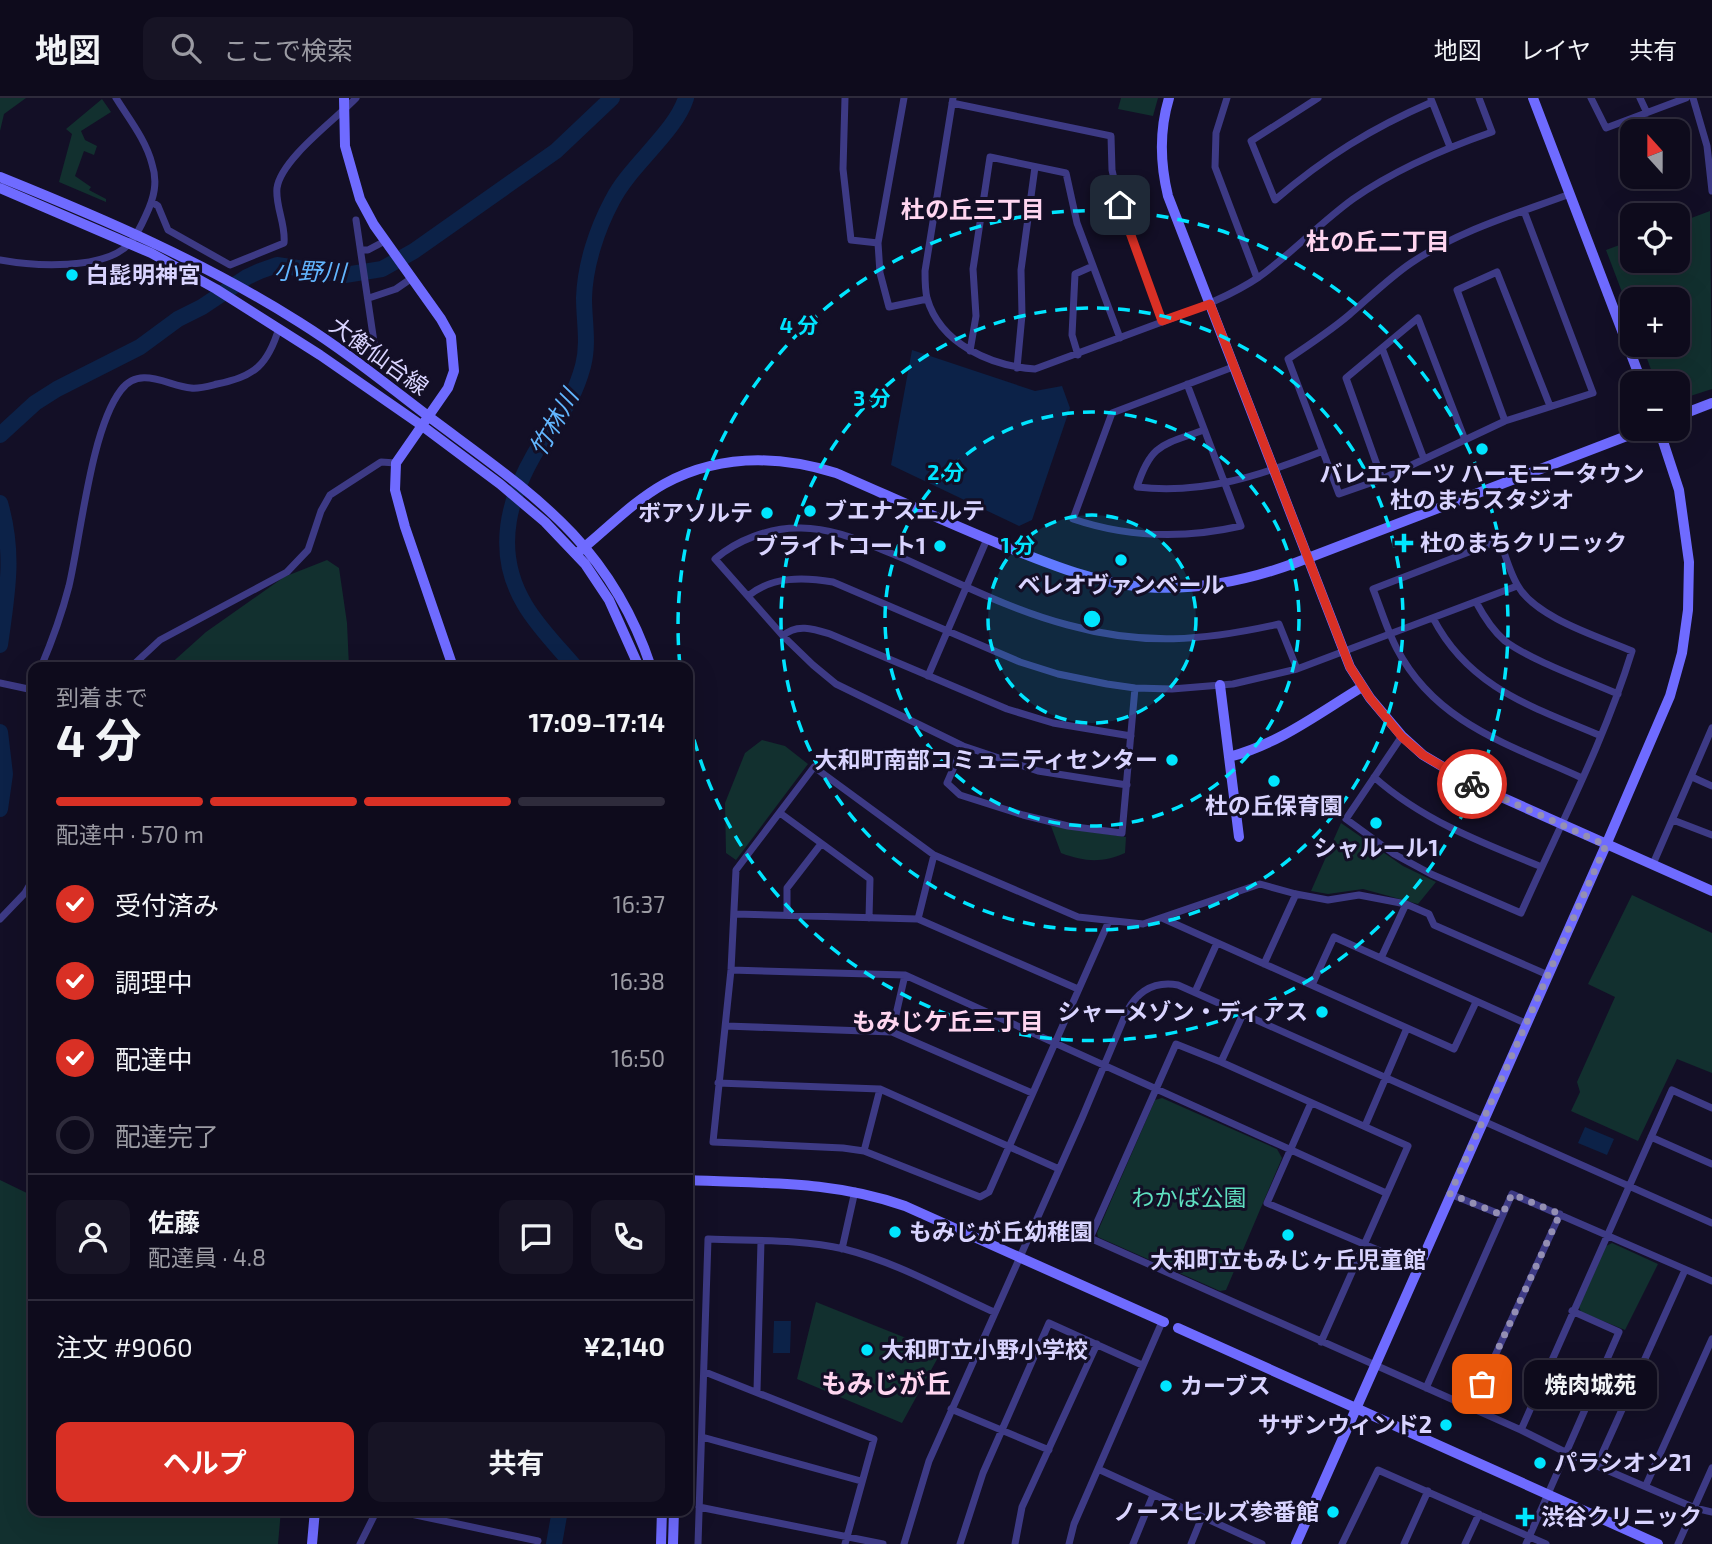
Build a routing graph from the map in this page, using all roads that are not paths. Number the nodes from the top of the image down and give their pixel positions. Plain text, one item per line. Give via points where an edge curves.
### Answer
1 (116, 98) edge
2 (344, 98) edge
3 (356, 98) edge
4 (845, 98) edge
5 (904, 98) edge
6 (1170, 98) edge
7 (1227, 98) edge
8 (1318, 98) edge
9 (1479, 98) edge
10 (1533, 98) edge
11 (1591, 98) edge
12 (1640, 98) edge
13 (1686, 98) edge
14 (1693, 98) edge
15 (1432, 100) edge
16 (953, 101) edge
17 (343, 112) junction
18 (1647, 113) junction
19 (1709, 146) edge
20 (1450, 147) junction
21 (1035, 167) junction
22 (0, 177) edge
23 (0, 188) edge
24 (1712, 191) edge
25 (1570, 194) junction
26 (152, 202) junction
27 (1524, 211) junction
28 (356, 220) dead end
29 (135, 233) junction
30 (878, 243) junction
31 (129, 244) junction
32 (387, 244) junction
33 (361, 250) junction
34 (0, 260) edge
35 (1093, 266) junction
36 (410, 275) junction
37 (1257, 278) junction
38 (368, 295) junction
39 (927, 299) junction
40 (1210, 304) junction
41 (1162, 321) junction
42 (279, 328) junction
43 (1121, 338) junction
44 (1382, 348) junction
45 (376, 349) dead end
46 (970, 351) junction
47 (1078, 355) junction
48 (1233, 367) junction
49 (1017, 368) junction
50 (1637, 371) edge
51 (1187, 384) junction
52 (1712, 403) edge
53 (1550, 406) junction
54 (1690, 411) edge
55 (424, 420) junction
56 (1505, 421) junction
57 (1204, 430) junction
58 (1620, 439) edge
59 (1465, 440) junction
60 (1663, 441) edge
61 (1323, 452) junction
62 (1423, 459) junction
63 (396, 463) junction
64 (1273, 471) junction
65 (1382, 479) junction
66 (1225, 484) junction
67 (528, 499) junction
68 (987, 539) junction
69 (585, 547) junction
70 (576, 554) junction
71 (1307, 559) junction
72 (967, 586) junction
73 (1517, 586) junction
74 (748, 596) junction
75 (1476, 602) junction
76 (1433, 618) junction
77 (947, 632) junction
78 (1391, 634) junction
79 (783, 636) junction
80 (1344, 653) junction
81 (43, 662) edge
82 (136, 662) edge
83 (451, 662) edge
84 (637, 662) edge
85 (649, 662) edge
86 (1297, 669) junction
87 (929, 676) junction
88 (0, 683) edge
89 (1220, 685) junction
90 (28, 687) edge
91 (1362, 687) junction
92 (1135, 688) junction
93 (1618, 695) junction
94 (1711, 733) edge
95 (1130, 736) junction
96 (1601, 736) junction
97 (1402, 737) junction
98 (963, 746) junction
99 (1229, 757) junction
100 (1374, 777) junction
101 (1692, 777) junction
102 (1582, 778) junction
103 (1127, 785) junction
104 (1712, 786) edge
105 (780, 814) junction
106 (1673, 820) junction
107 (1562, 824) junction
108 (1712, 835) edge
109 (1239, 837) dead end
110 (821, 844) junction
111 (1606, 845) junction
112 (934, 855) junction
113 (1653, 864) junction
114 (1542, 867) junction
115 (28, 888) edge
116 (1712, 891) edge
117 (1296, 894) junction
118 (1406, 904) junction
119 (735, 914) junction
120 (787, 915) junction
121 (1161, 917) junction
122 (869, 918) junction
123 (0, 919) edge
124 (918, 919) junction
125 (1109, 921) junction
126 (1217, 943) junction
127 (1381, 958) junction
128 (1264, 964) junction
129 (731, 970) junction
130 (905, 975) junction
131 (1548, 975) junction
132 (1312, 985) junction
133 (1078, 989) junction
134 (1195, 992) junction
135 (1476, 1002) junction
136 (1243, 1014) junction
137 (1525, 1023) junction
138 (726, 1026) junction
139 (1407, 1028) junction
140 (892, 1032) junction
141 (1056, 1042) junction
142 (1221, 1062) junction
143 (1104, 1066) junction
144 (1385, 1078) junction
145 (718, 1083) junction
146 (880, 1089) junction
147 (1155, 1090) junction
148 (1032, 1093) junction
149 (1311, 1103) junction
150 (1712, 1108) edge
151 (1482, 1121) junction
152 (1365, 1126) junction
153 (1651, 1137) junction
154 (1009, 1146) junction
155 (1290, 1150) junction
156 (864, 1151) junction
157 (1712, 1164) edge
158 (1059, 1169) junction
159 (693, 1180) edge
160 (1629, 1186) junction
161 (855, 1191) junction
162 (1386, 1193) junction
163 (1450, 1194) junction
164 (1560, 1214) junction
165 (1502, 1215) junction
166 (1712, 1223) edge
167 (1607, 1235) junction
168 (761, 1241) junction
169 (1364, 1244) junction
170 (842, 1249) junction
171 (1018, 1258) junction
172 (1418, 1267) junction
173 (1685, 1270) junction
174 (1712, 1281) edge
175 (1572, 1311) junction
176 (994, 1312) junction
177 (1163, 1322) joint
178 (1178, 1328) dead end
179 (1712, 1339) edge
180 (1321, 1342) junction
181 (1097, 1344) junction
182 (1142, 1365) junction
183 (1374, 1365) junction
184 (705, 1373) junction
185 (1426, 1388) junction
186 (757, 1391) junction
187 (1471, 1408) junction
188 (951, 1409) junction
189 (1355, 1409) junction
190 (1001, 1430) junction
191 (1521, 1430) junction
192 (702, 1437) junction
193 (1049, 1450) junction
194 (1567, 1453) junction
195 (1597, 1465) junction
196 (1712, 1468) edge
197 (1098, 1469) junction
198 (861, 1481) junction
199 (1646, 1485) junction
200 (1428, 1491) junction
201 (1153, 1495) junction
202 (1549, 1495) junction
203 (699, 1507) junction
204 (1695, 1508) junction
205 (1712, 1512) edge
206 (1479, 1514) junction
207 (314, 1516) edge
208 (374, 1516) edge
209 (420, 1516) edge
210 (662, 1516) edge
211 (674, 1516) edge
212 (1202, 1517) junction
213 (846, 1540) edge
214 (1528, 1540) edge
215 (538, 1541) dead end
216 (1248, 1541) edge
217 (312, 1544) edge
218 (360, 1544) edge
219 (661, 1544) edge
220 (673, 1544) edge
221 (698, 1544) edge
222 (883, 1544) edge
223 (904, 1544) edge
224 (960, 1544) edge
225 (1015, 1544) edge
226 (1069, 1544) edge
227 (1133, 1544) edge
228 (1191, 1544) edge
229 (1262, 1544) edge
230 (1296, 1544) edge
231 (1342, 1544) edge
232 (1404, 1544) edge
233 (1465, 1544) edge
234 (1546, 1544) edge
235 (1658, 1544) edge
236 (1678, 1544) edge

1 - 26 street via 148,149 156,184
2 - 17 street
3 - 17 street
4 - 30 street via 843,169 851,240
5 - 30 street
6 - 40 street via 1163,122 1163,175
7 - 37 street via 1216,133 1216,167
8 - 15 street via 1251,141 1275,200 1333,153
9 - 20 street via 1492,132
10 - 25 street
11 - 18 street via 1606,128
12 - 18 street
13 - 18 street
14 - 19 street
15 - 20 street
16 - 39 street via 925,271
16 - 41 street via 1111,136 1120,205
17 - 26 street via 281,174 277,190 284,243 230,265 168,230 158,205
17 - 32 street via 345,146 356,187
19 - 24 street
20 - 37 street via 1402,169 1354,199
21 - 35 street via 1066,173
21 - 46 street via 990,157 973,269 976,316
21 - 49 street via 1021,270
22 - 29 street, 大衡仙台線
23 - 31 street, 大衡仙台線
25 - 27 street
25 - 50 street
26 - 29 street
27 - 53 street via 1593,393
27 - 61 street via 1463,234 1410,263 1288,359
28 - 33 street
29 - 31 street
29 - 55 street, 大衡仙台線 via 299,322 347,354
30 - 39 street via 889,307
31 - 34 street via 103,258 77,263
31 - 42 street, 大衡仙台線
32 - 33 street
32 - 36 street
33 - 38 street
35 - 43 street
35 - 47 street via 1075,274 1072,335
36 - 38 street via 396,289
36 - 55 street via 441,319 454,353 448,388
37 - 40 street
38 - 45 street
39 - 46 street via 954,342
40 - 41 street
40 - 48 street
41 - 43 street
42 - 55 street, 大衡仙台線
42 - 81 street via 268,357 254,372 228,382 192,389 150,377 122,388 95,457 68,586
43 - 47 street
44 - 59 street via 1418,318
44 - 62 street
44 - 65 street via 1346,378
46 - 49 street
47 - 49 street via 1035,369
48 - 51 street
48 - 64 street
51 - 57 street
51 - 66 street via 1112,413 1073,519 1149,535 1210,533 1241,526
52 - 54 street
53 - 56 street
53 - 56 street via 1497,272 1457,290
55 - 63 street
55 - 67 street, 大衡仙台線
56 - 59 street
57 - 66 street
57 - 66 street via 1150,454 1137,487 1164,491
58 - 71 street
59 - 62 street
60 - 111 street via 1683,507 1689,562 1682,653 1670,696
61 - 64 street
61 - 65 street via 1339,494
62 - 65 street
63 - 82 street via 381,462 331,495 308,550 287,572 160,640
63 - 83 street via 395,490 405,527
64 - 66 street
64 - 71 street
67 - 69 street, 大衡仙台線
67 - 70 street, 大衡仙台線
68 - 69 street via 835,473 791,461 751,459 703,468 662,485
68 - 71 street via 1050,565 1143,587 1224,584
68 - 72 street
69 - 70 street
69 - 85 street, 大衡仙台線 via 625,606
70 - 84 street, 大衡仙台線 via 609,600
71 - 80 street
72 - 74 street via 843,534 800,528 762,534 715,559
72 - 77 street
72 - 86 street via 1065,625 1136,638 1227,636 1279,624
73 - 75 street
73 - 78 street via 1500,540 1373,589
73 - 93 street via 1549,614 1632,651
74 - 77 street via 774,583 812,578 833,582
74 - 79 street
75 - 76 street
75 - 93 street via 1506,641
76 - 78 street
76 - 96 street via 1458,658 1493,687
77 - 87 street
77 - 92 street via 1058,674
78 - 80 street
78 - 102 street via 1426,690 1449,711 1478,732
79 - 87 street via 811,628
79 - 98 street via 836,684
80 - 86 street
80 - 91 street
86 - 89 street
87 - 95 street via 1053,723
88 - 90 street
89 - 92 street
89 - 99 street
91 - 97 street
91 - 99 street via 1286,735
92 - 95 street
93 - 96 street
94 - 101 street
95 - 103 street
96 - 102 street
97 - 100 street
97 - 107 street via 1470,783
98 - 103 street via 1038,771
98 - 103 street via 947,783 960,795 1068,826 1122,833
99 - 109 street
100 - 114 street via 1415,809 1454,830
100 - 114 street via 1346,819 1419,868 1521,914
101 - 104 street
101 - 106 street
102 - 107 street
105 - 110 street
105 - 112 street via 814,767
105 - 119 street via 736,870
106 - 108 street
106 - 113 street
107 - 111 street
107 - 114 street
110 - 120 street via 787,888
110 - 122 street via 870,879
111 - 113 street
111 - 131 street
112 - 124 street
112 - 125 street via 1078,917
113 - 116 street
115 - 123 street
117 - 118 street via 1328,900 1359,895
117 - 121 street via 1260,884
117 - 128 street
118 - 127 street
118 - 131 street via 1429,914 1434,925
119 - 120 street
119 - 129 street
120 - 122 street
121 - 125 street via 1143,923
121 - 126 street
122 - 124 street
124 - 133 street
125 - 133 street
126 - 128 street
126 - 134 street
127 - 132 street via 1334,937
127 - 135 street
128 - 132 street
129 - 130 street
129 - 138 street
130 - 140 street
130 - 141 street
131 - 137 street
132 - 139 street
133 - 141 street
134 - 136 street
134 - 143 street via 1167,983 1142,992 1127,1011
135 - 137 street
135 - 139 street via 1454,1049
136 - 142 street
136 - 144 street
137 - 151 street
138 - 140 street
138 - 145 street
139 - 144 street
140 - 148 street
141 - 143 street
141 - 148 street
142 - 147 street via 1176,1044
142 - 149 street
143 - 147 street
143 - 158 street
144 - 151 street
144 - 152 street
145 - 146 street
145 - 156 street via 713,1142
146 - 154 street
146 - 156 street
147 - 155 street
147 - 180 street via 1090,1238
148 - 154 street
149 - 152 street
149 - 155 street
150 - 153 street via 1672,1090
151 - 160 street
151 - 163 street
152 - 162 street via 1408,1146
153 - 157 street
153 - 160 street
154 - 156 street via 989,1192 980,1196
154 - 158 street
155 - 162 street
155 - 169 street via 1267,1203
158 - 171 street
159 - 161 street
160 - 166 street
160 - 167 street
161 - 170 street
161 - 171 street via 905,1206
162 - 169 street
163 - 165 street
163 - 172 street
164 - 165 street via 1512,1194
164 - 167 street
164 - 187 street
165 - 185 street
167 - 173 street
167 - 175 street
168 - 170 street
168 - 184 street via 708,1240
168 - 186 street
169 - 172 street
169 - 180 street
170 - 176 street via 875,1258
171 - 176 street
171 - 177 street
172 - 183 street
173 - 174 street
173 - 195 street
175 - 191 street
175 - 194 street via 1619,1332
176 - 188 street
177 - 182 street
178 - 189 street
179 - 199 street
180 - 183 street
181 - 182 street
181 - 190 street via 1049,1323
181 - 193 street
182 - 197 street
183 - 185 street
183 - 189 street
184 - 186 street
184 - 192 street
185 - 187 street
186 - 198 street via 874,1439
187 - 191 street
188 - 190 street
188 - 223 street via 929,1461
189 - 202 street
189 - 230 street
190 - 193 street
190 - 224 street
191 - 194 street
192 - 198 street
192 - 203 street
193 - 225 street via 1022,1507
194 - 195 street
194 - 202 street
195 - 199 street
196 - 204 street
197 - 201 street
197 - 226 street
198 - 213 street
199 - 204 street
200 - 206 street
200 - 231 street via 1378,1470
200 - 232 street
201 - 212 street
201 - 227 street
202 - 214 street
202 - 235 street
203 - 213 street
203 - 221 street
204 - 205 street
204 - 236 street
206 - 214 street
206 - 233 street
207 - 217 street
208 - 218 street
209 - 215 street
210 - 219 street
211 - 220 street
212 - 216 street
212 - 228 street
213 - 222 street
214 - 234 street
216 - 229 street

